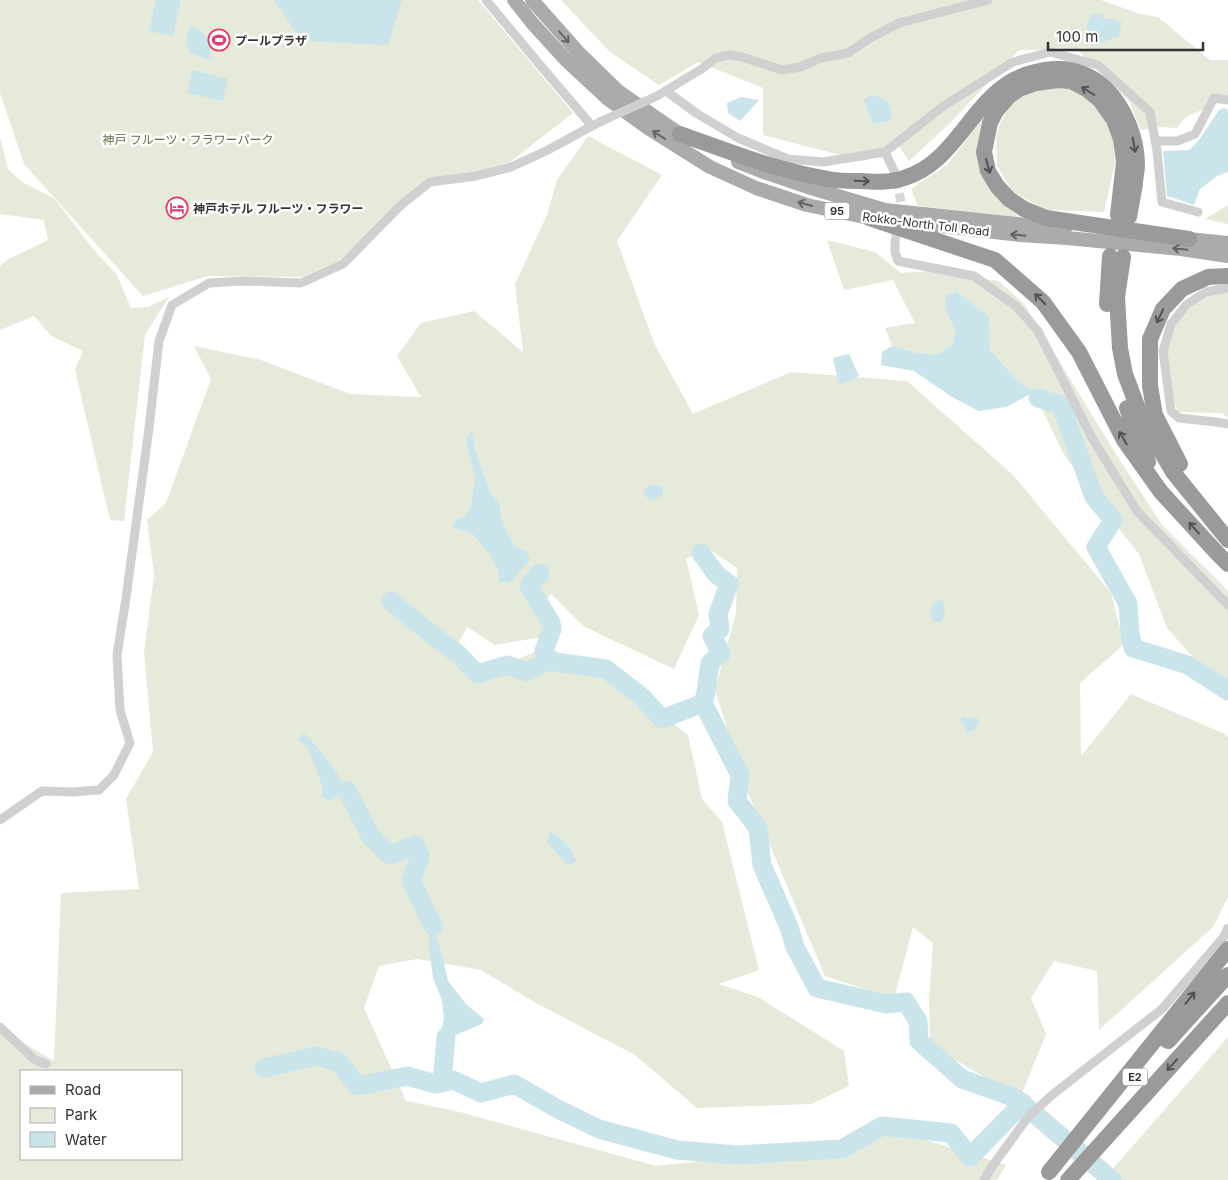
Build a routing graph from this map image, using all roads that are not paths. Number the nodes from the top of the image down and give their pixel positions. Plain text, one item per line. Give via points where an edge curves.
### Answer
1 (486, 0) edge
2 (514, 0) edge
3 (532, 0) edge
4 (988, 0) edge
5 (666, 91) junction
6 (1228, 100) edge
7 (592, 126) junction
8 (680, 134) junction
9 (1155, 141) junction
10 (884, 152) junction
11 (895, 173) tunnel mouth
12 (1198, 212) dead end
13 (869, 218) junction
14 (1189, 239) junction
15 (894, 242) tunnel mouth
16 (1228, 242) edge
17 (1228, 256) edge
18 (1228, 276) edge
19 (1228, 288) edge
20 (1228, 424) edge
21 (1161, 492) junction
22 (1200, 506) junction
23 (1228, 540) edge
24 (1228, 564) edge
25 (1228, 605) edge
26 (0, 820) edge
27 (1228, 928) edge
28 (1228, 949) edge
29 (1228, 975) edge
30 (1228, 1003) edge
31 (0, 1027) edge
32 (46, 1064) dead end
33 (1046, 1176) edge
34 (984, 1180) edge
35 (1068, 1180) edge

1 - 7 street
13 -> 2 main road, Rokko-North Toll Road / 95 via 807,205 756,188 710,167 608,99 566,60
3 -> 8 main road, Rokko-North Toll Road / 95 via 618,91
4 - 5 street via 899,23 848,52 800,67 782,70 742,57 716,58
5 - 7 street, bridge
5 - 10 street via 738,138 788,160 822,162
6 - 9 street via 1214,98 1194,134 1177,141
7 - 26 street via 512,167 430,182 401,205 343,264 301,283 208,283 172,305 158,341 148,437 117,655 120,710 130,743 114,775 99,790 42,791
8 - 14 main road, Rokko-North Toll Road / 95 via 761,171 884,210
8 -> 14 highway via 772,166 829,180 881,182 903,179 931,164 945,152 988,101 1012,81 1040,70 1061,68 1082,73 1100,83 1124,114 1134,138 1137,166 1123,216 1124,162 1114,120 1100,100 1071,81 1036,83 1019,89 996,111 984,152 988,171 997,186 1009,199 1046,218
9 - 10 street via 1150,112 1098,65 1050,52 1013,62 942,107
9 - 12 street via 1162,202
10 - 11 street
17 -> 13 main road, Rokko-North Toll Road / 95
21 -> 13 highway via 1124,440 1079,352 1043,302 995,260
14 - 16 main road, Rokko-North Toll Road / 95
15 - 25 street via 898,261 974,276 1016,306 1038,331 1092,438 1138,511
18 -> 22 highway via 1208,277 1182,289 1164,309 1150,340 1150,386 1156,415
19 - 20 street via 1206,292 1186,305 1171,324 1163,351 1171,411 1179,418
21 - 22 highway via 1136,434 1112,352 1107,319 1116,257 1120,348 1125,374 1142,418 1173,472
24 -> 21 highway
22 - 23 highway
27 - 34 street via 1162,1009 1028,1116
33 -> 28 highway
29 - 33 highway, E2
30 -> 35 highway, E2
31 - 32 street via 35,1060

